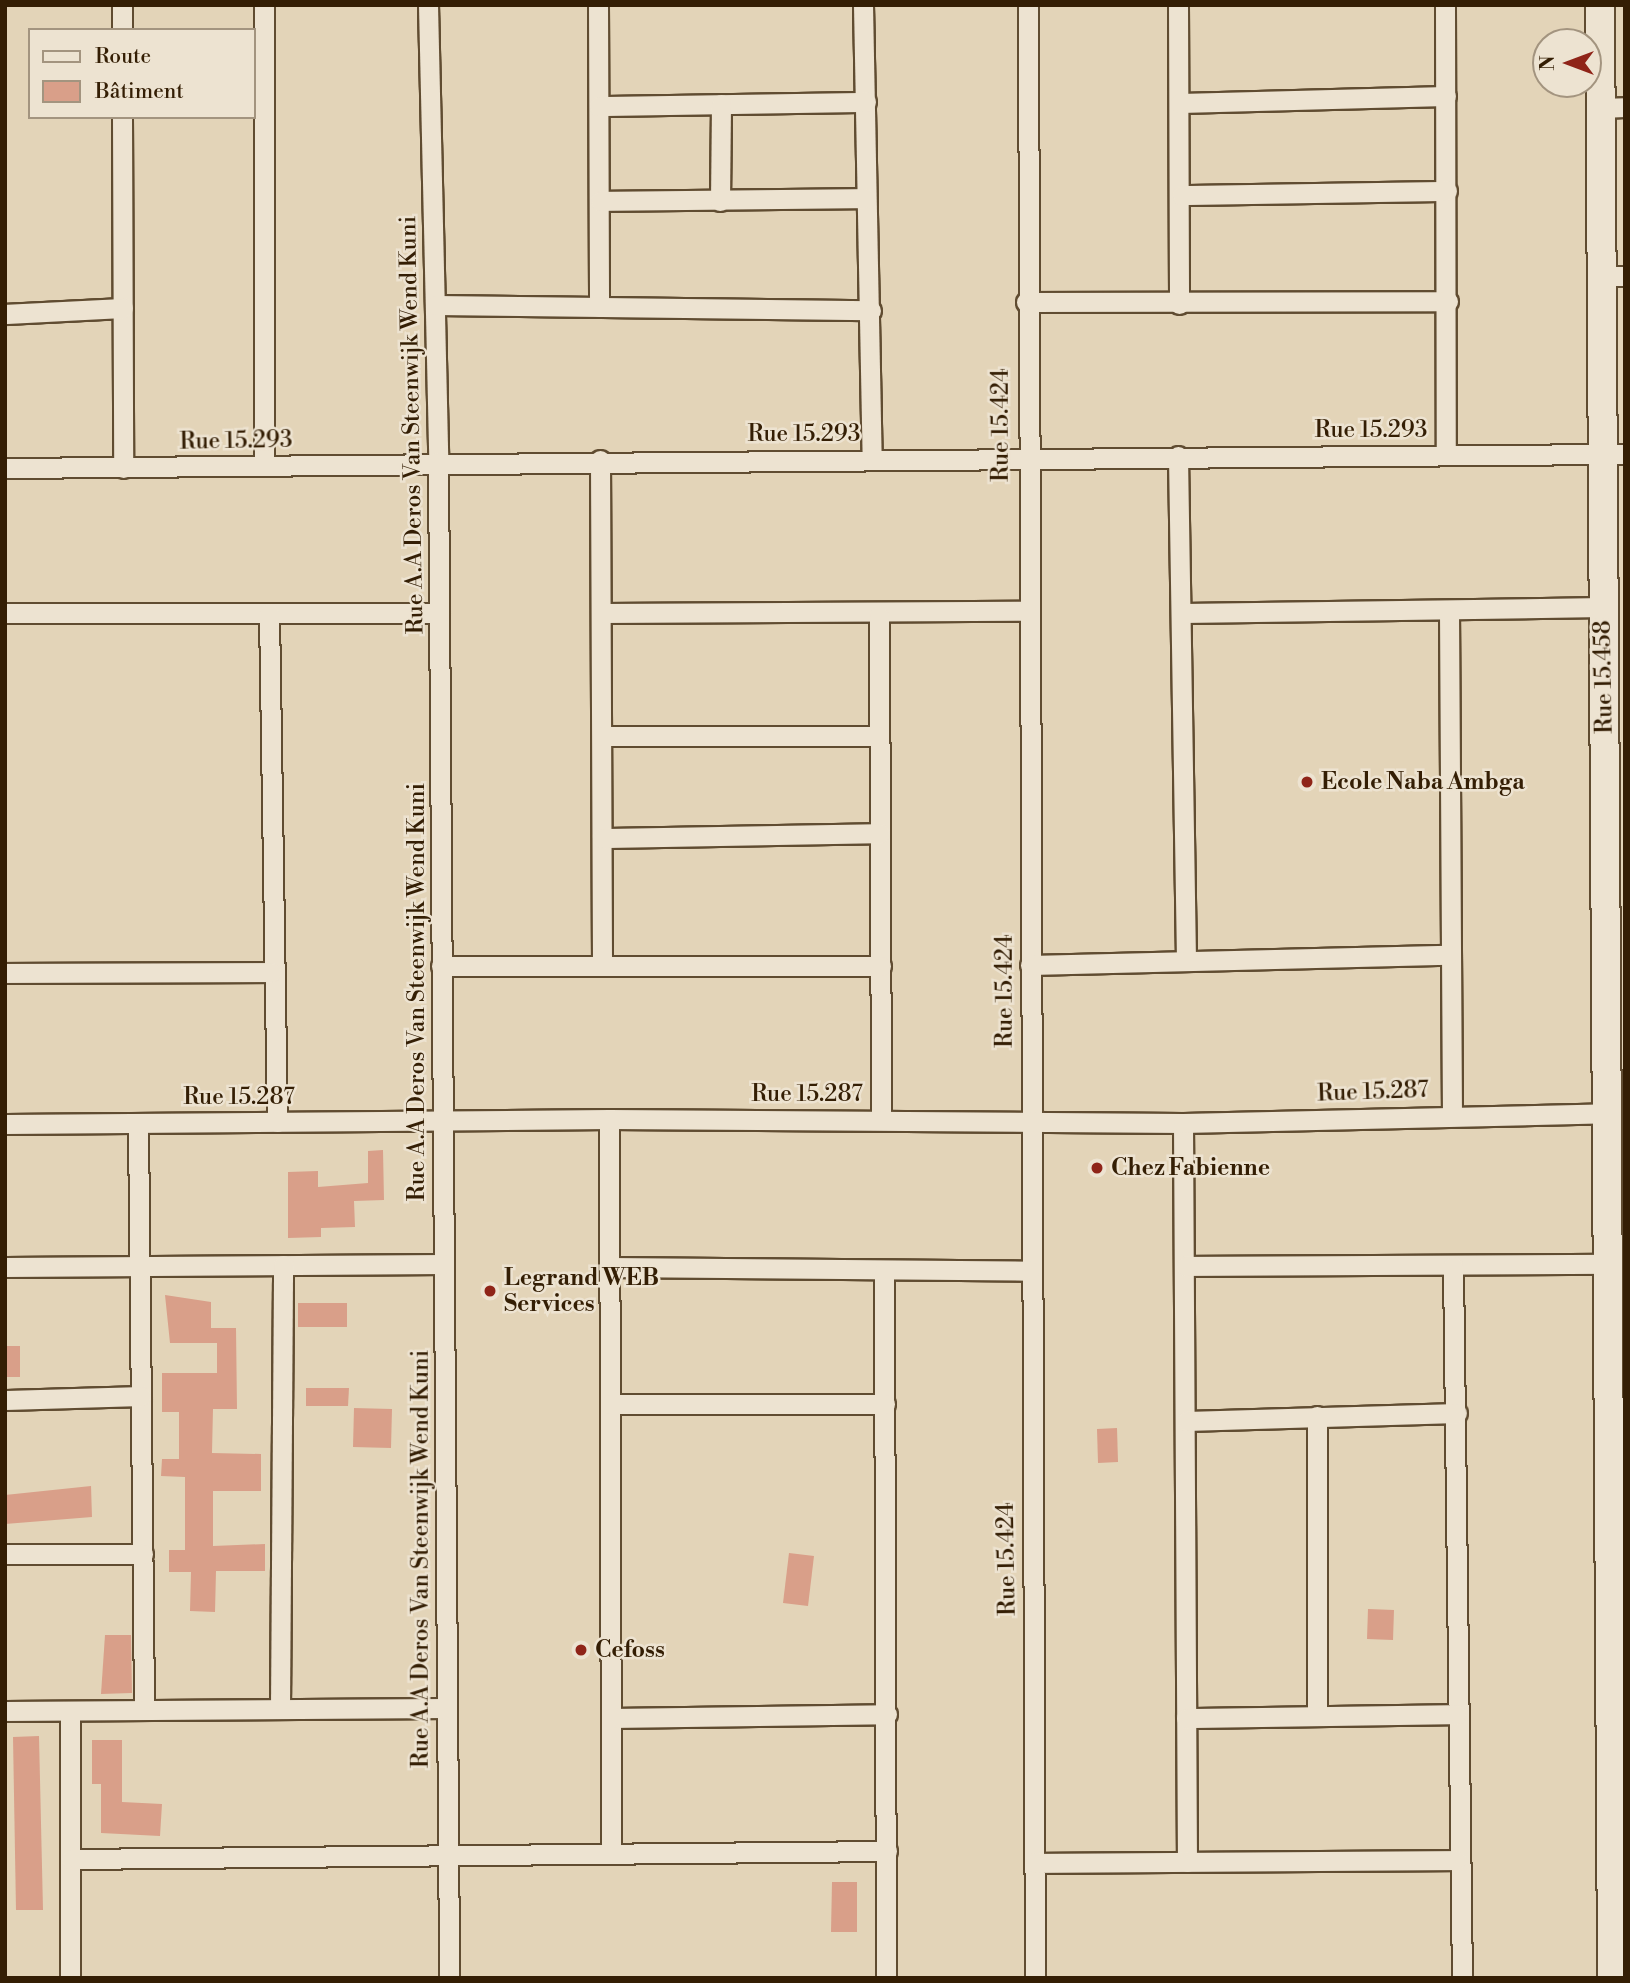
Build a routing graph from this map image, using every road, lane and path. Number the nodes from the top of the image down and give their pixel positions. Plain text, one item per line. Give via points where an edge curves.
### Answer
1 (122, 5) edge
2 (264, 5) edge
3 (429, 5) edge
4 (598, 5) edge
5 (863, 5) edge
6 (1028, 5) edge
7 (1178, 5) edge
8 (1445, 5) edge
9 (1600, 5) edge
10 (122, 28) edge
11 (1446, 96) junction
12 (866, 102) junction
13 (1180, 103) junction
14 (721, 104) junction
15 (599, 106) junction
16 (1613, 108) edge
17 (122, 119) edge
18 (1447, 191) junction
19 (1182, 195) junction
20 (866, 198) junction
21 (600, 201) junction
22 (720, 201) junction
23 (1613, 276) edge
24 (1448, 301) junction
25 (1026, 302) junction
26 (1179, 304) junction
27 (436, 305) junction
28 (599, 307) junction
29 (122, 308) junction
30 (871, 310) junction
31 (5, 314) edge
32 (1446, 454) junction
33 (1614, 454) edge
34 (1178, 456) junction
35 (873, 458) junction
36 (1026, 458) junction
37 (600, 460) junction
38 (438, 462) junction
39 (264, 465) junction
40 (5, 468) edge
41 (123, 468) junction
42 (1026, 611) junction
43 (1450, 611) junction
44 (5, 613) edge
45 (269, 613) junction
46 (439, 613) junction
47 (603, 613) junction
48 (1182, 613) junction
49 (879, 615) junction
50 (1611, 624) edge
51 (602, 736) junction
52 (878, 736) junction
53 (1615, 828) edge
54 (880, 833) junction
55 (602, 838) junction
56 (1448, 955) junction
57 (1186, 960) junction
58 (1030, 965) junction
59 (441, 966) junction
60 (602, 966) junction
61 (881, 966) junction
62 (271, 972) junction
63 (5, 973) edge
64 (1608, 1113) junction
65 (1452, 1114) junction
66 (609, 1119) junction
67 (881, 1119) junction
68 (443, 1120) junction
69 (276, 1122) junction
70 (1028, 1122) junction
71 (138, 1123) junction
72 (1182, 1123) junction
73 (5, 1124) edge
74 (1616, 1148) edge
75 (444, 1264) junction
76 (1608, 1264) junction
77 (283, 1265) junction
78 (139, 1266) junction
79 (1186, 1266) junction
80 (1453, 1266) junction
81 (5, 1267) edge
82 (609, 1267) junction
83 (1028, 1271) junction
84 (884, 1273) junction
85 (1616, 1292) edge
86 (141, 1396) junction
87 (5, 1399) edge
88 (610, 1404) junction
89 (886, 1404) junction
90 (1457, 1413) junction
91 (1317, 1416) junction
92 (1187, 1421) junction
93 (1616, 1462) edge
94 (5, 1554) edge
95 (143, 1554) junction
96 (1617, 1648) edge
97 (281, 1708) junction
98 (446, 1708) junction
99 (144, 1710) junction
100 (69, 1711) junction
101 (5, 1712) edge
102 (887, 1714) junction
103 (1456, 1714) junction
104 (1317, 1716) junction
105 (611, 1718) junction
106 (1186, 1718) junction
107 (1617, 1831) edge
108 (887, 1852) junction
109 (611, 1854) junction
110 (448, 1855) junction
111 (71, 1859) junction
112 (1456, 1860) junction
113 (1187, 1862) junction
114 (1035, 1863) junction
115 (70, 1978) edge
116 (449, 1978) edge
117 (886, 1978) edge
118 (1035, 1978) edge
119 (1462, 1978) edge
120 (1612, 1978) edge

1 - 10 street
2 - 39 street
3 - 27 street, Rue A.A Deros Van Steenwijk Wend Kuni
4 - 15 street
5 - 12 street
6 - 25 street, Rue 15.424
7 - 13 street
8 - 11 street
9 - 16 main road, Rue 15.458
11 - 13 street
11 - 18 street
12 - 14 street
12 - 20 street
13 - 19 street
14 - 15 street
14 - 22 street
15 - 21 street
16 - 23 main road, Rue 15.458
17 - 29 street
18 - 19 street
18 - 24 street
19 - 26 street
20 - 22 street
20 - 30 street
21 - 22 street
21 - 28 street
23 - 33 main road, Rue 15.458
24 - 26 street
24 - 32 street
25 - 26 street
25 - 36 street, Rue 15.424
27 - 28 street
27 - 38 street, Rue A.A Deros Van Steenwijk Wend Kuni
28 - 30 street
29 - 31 street
29 - 41 street
30 - 35 street
32 - 33 street, Rue 15.293
32 - 34 street, Rue 15.293
33 - 50 main road, Rue 15.458
34 - 36 street, Rue 15.293
34 - 48 street
35 - 36 street, Rue 15.293
35 - 37 street, Rue 15.293
36 - 42 street, Rue 15.424
37 - 38 street, Rue 15.293
37 - 47 street
38 - 39 street, Rue 15.293
38 - 46 street, Rue A.A Deros Van Steenwijk Wend Kuni
39 - 41 street, Rue 15.293
40 - 41 street, Rue 15.293
42 - 49 street
42 - 58 street, Rue 15.424
43 - 48 street
43 - 50 street
43 - 56 street
44 - 45 street
45 - 46 street
45 - 62 street
46 - 59 street, Rue A.A Deros Van Steenwijk Wend Kuni
47 - 49 street
47 - 51 street
48 - 57 street
49 - 52 street
50 - 53 main road, Rue 15.458
51 - 52 street
51 - 55 street
52 - 54 street
53 - 64 main road, Rue 15.458
54 - 55 street
54 - 61 street
55 - 60 street
56 - 57 street
56 - 65 street
57 - 58 street
58 - 70 street, Rue 15.424
59 - 60 street
59 - 68 street, Rue A.A Deros Van Steenwijk Wend Kuni
60 - 61 street
61 - 67 street
62 - 63 street
62 - 69 street
64 - 65 street, Rue 15.287
64 - 74 main road, Rue 15.458
65 - 72 street, Rue 15.287
66 - 67 street, Rue 15.287
66 - 68 street, Rue 15.287
66 - 82 street
67 - 70 street, Rue 15.287
68 - 69 street, Rue 15.287
68 - 75 street, Rue A.A Deros Van Steenwijk Wend Kuni
69 - 71 street, Rue 15.287
70 - 72 street, Rue 15.287
70 - 83 street, Rue 15.424
71 - 73 street, Rue 15.287
71 - 78 street
72 - 79 street
74 - 76 main road, Rue 15.458
75 - 77 street
75 - 98 street, Rue A.A Deros Van Steenwijk Wend Kuni
76 - 80 street
76 - 85 main road, Rue 15.458
77 - 78 street
77 - 97 street
78 - 81 street
78 - 86 street
79 - 80 street
79 - 92 street
80 - 90 street
82 - 84 street
82 - 88 street
83 - 84 street
83 - 114 street, Rue 15.424
84 - 89 street
85 - 93 main road, Rue 15.458
86 - 87 street
86 - 95 street
88 - 89 street
88 - 105 street
89 - 102 street
90 - 91 street
90 - 103 street
91 - 92 street
91 - 104 street
92 - 106 street
93 - 96 main road, Rue 15.458
94 - 95 street
95 - 99 street
96 - 107 main road, Rue 15.458
97 - 98 street
97 - 99 street
98 - 110 street, Rue A.A Deros Van Steenwijk Wend Kuni
99 - 100 street
100 - 101 street
100 - 111 street
102 - 105 street
102 - 108 street
103 - 104 street
103 - 112 street
104 - 106 street
105 - 109 street
106 - 113 street
107 - 120 main road, Rue 15.458
108 - 109 street
108 - 117 street
109 - 110 street
110 - 111 street
110 - 116 street, Rue A.A Deros Van Steenwijk Wend Kuni
111 - 115 street
112 - 113 street
112 - 119 street
113 - 114 street
114 - 118 street, Rue 15.424

